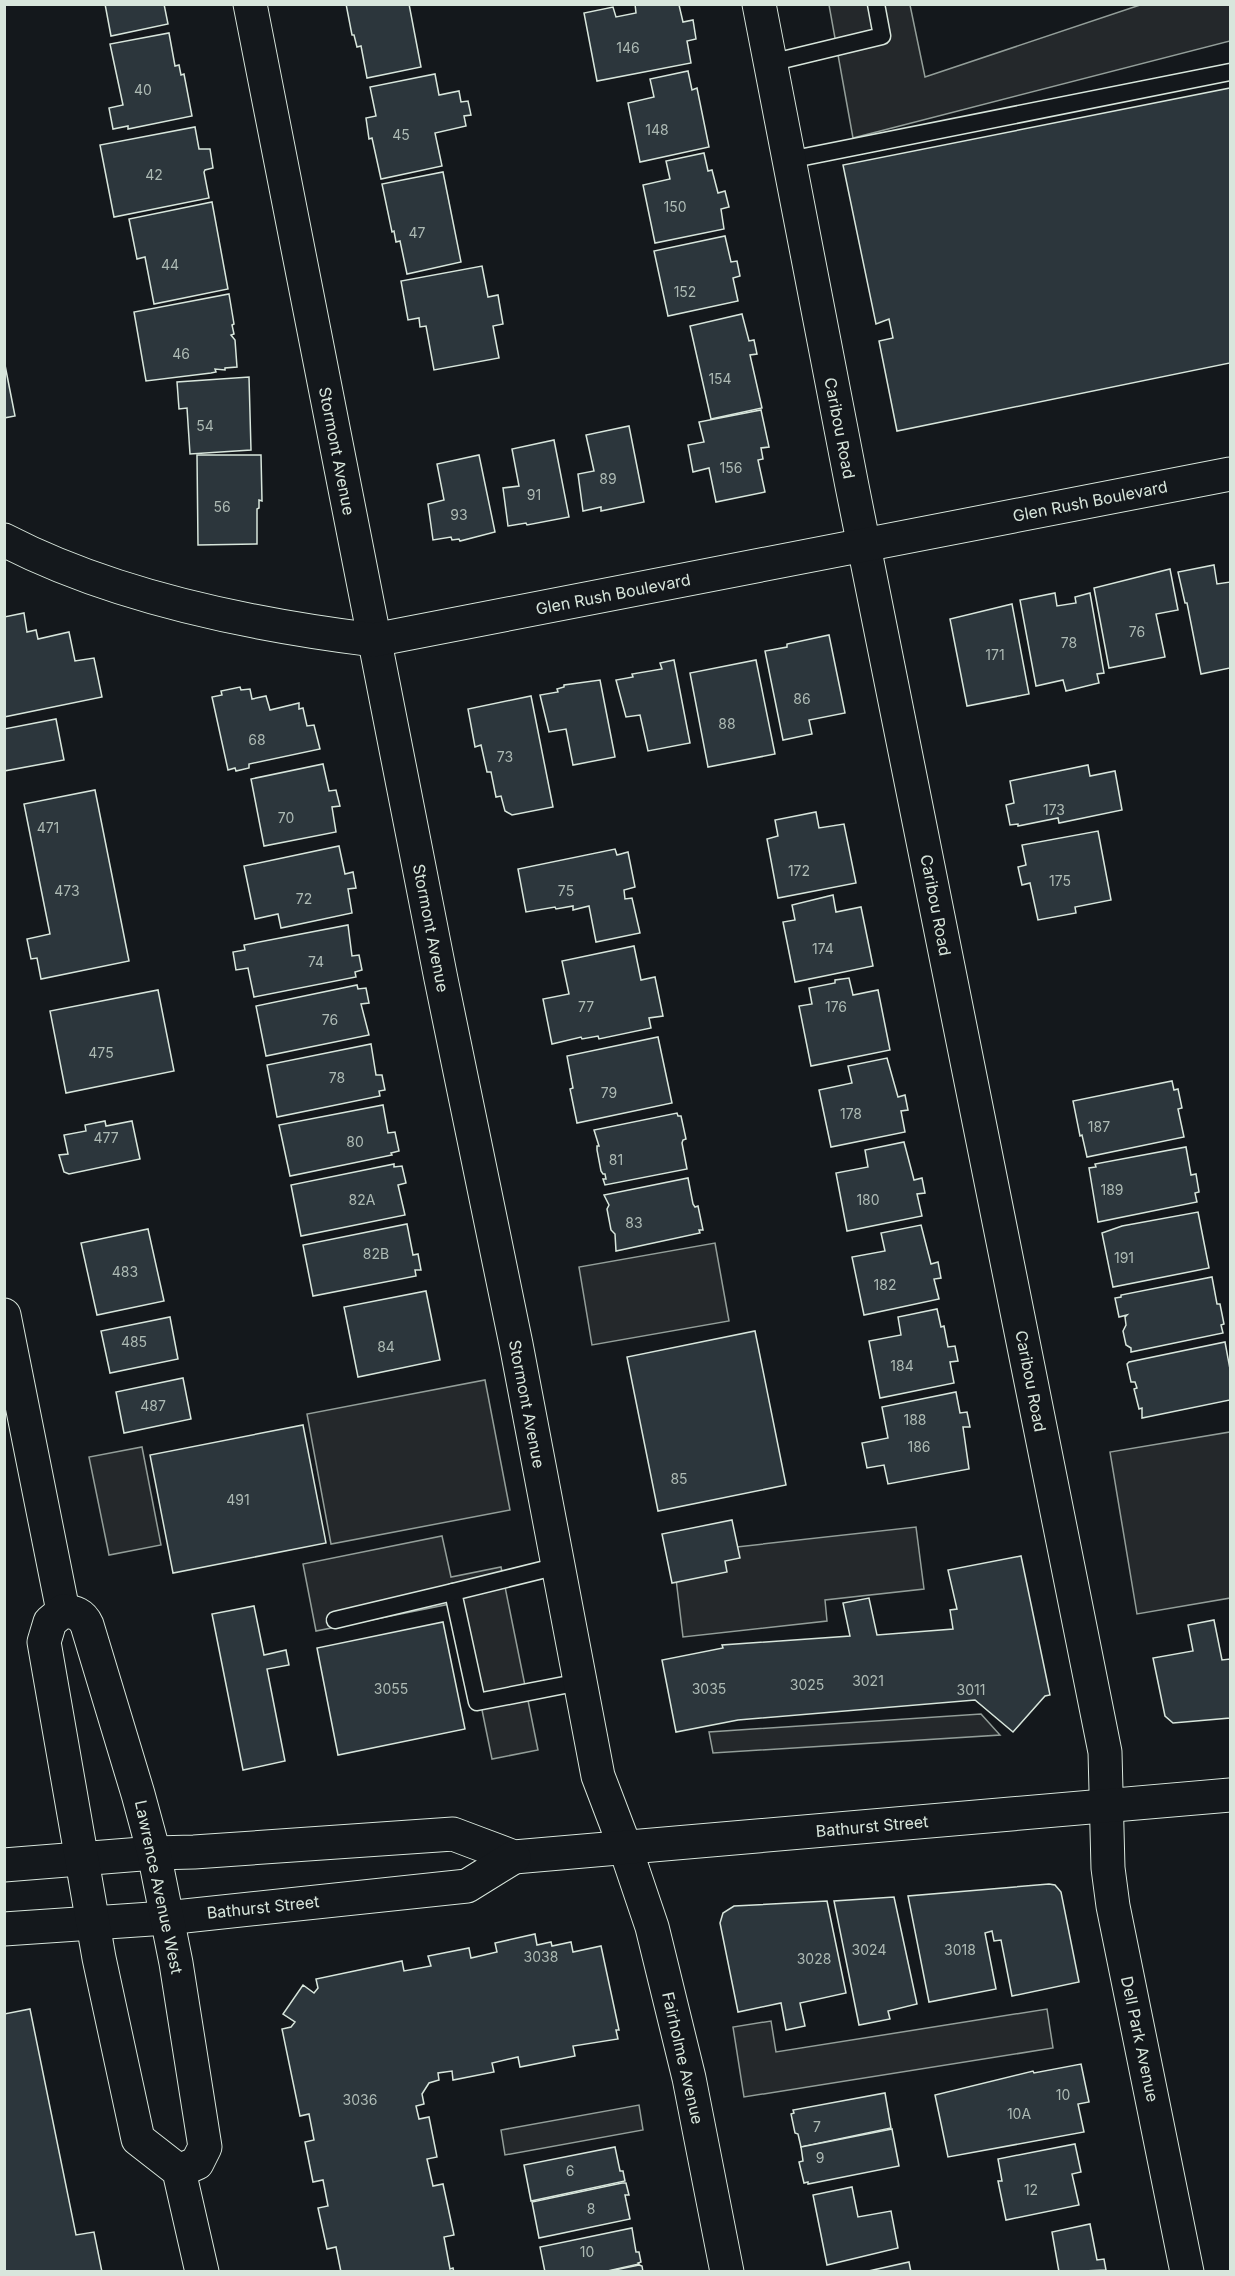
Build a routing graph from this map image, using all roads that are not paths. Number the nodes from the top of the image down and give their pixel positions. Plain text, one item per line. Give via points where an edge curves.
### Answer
1 (250, 4) edge
2 (759, 4) edge
3 (876, 4) edge
4 (770, 63) junction
5 (1230, 72) edge
6 (789, 160) junction
7 (1230, 474) edge
8 (4, 540) edge
9 (864, 545) junction
10 (374, 640) junction
11 (4, 1315) edge
12 (558, 1566) junction
13 (453, 1592) junction
14 (63, 1611) junction
15 (335, 1620) dead end
16 (580, 1682) junction
17 (1230, 1794) edge
18 (1107, 1806) junction
19 (625, 1847) junction
20 (154, 1853) junction
21 (514, 1857) junction
22 (81, 1859) junction
23 (4, 1865) edge
24 (166, 1918) junction
25 (93, 1923) junction
26 (4, 1929) edge
27 (179, 2171) junction
28 (202, 2271) edge
29 (727, 2271) edge
30 (1187, 2271) edge

1 - 10 street, Stormont Avenue
2 - 4 street, Caribou Road
3 - 4 lane via 882,36
4 - 6 street, Caribou Road
5 - 6 lane
6 - 9 street, Caribou Road
7 - 9 street, Glen Rush Boulevard
8 - 10 street, Glen Rush Boulevard via 73,572 165,600 240,619
9 - 10 street, Glen Rush Boulevard
9 - 18 street, Caribou Road via 1106,1752
10 - 12 street, Stormont Avenue
11 - 14 street
12 - 13 lane
12 - 16 street, Stormont Avenue
13 - 15 lane
13 - 16 lane via 477,1702
14 - 20 street, Lawrence Avenue West via 78,1614 87,1625
14 - 22 street via 50,1622 44,1642
16 - 19 street, Stormont Avenue via 598,1776
17 - 18 street, Bathurst Street
18 - 19 street, Bathurst Street
18 - 30 street, Dell Park Avenue via 1113,1906
19 - 21 street, Bathurst Street
19 - 29 street, Fairholme Avenue via 652,1927 683,2054
20 - 21 street, Bathurst Street via 453,1834
20 - 22 street, Bathurst Street
20 - 24 street, Lawrence Avenue West
21 - 24 street, Bathurst Street via 467,1886
22 - 23 street, Bathurst Street
22 - 25 street
24 - 25 street, Bathurst Street
24 - 27 street, Lawrence Avenue West via 205,2146 197,2163
25 - 26 street, Bathurst Street
25 - 27 street via 138,2139
27 - 28 street

